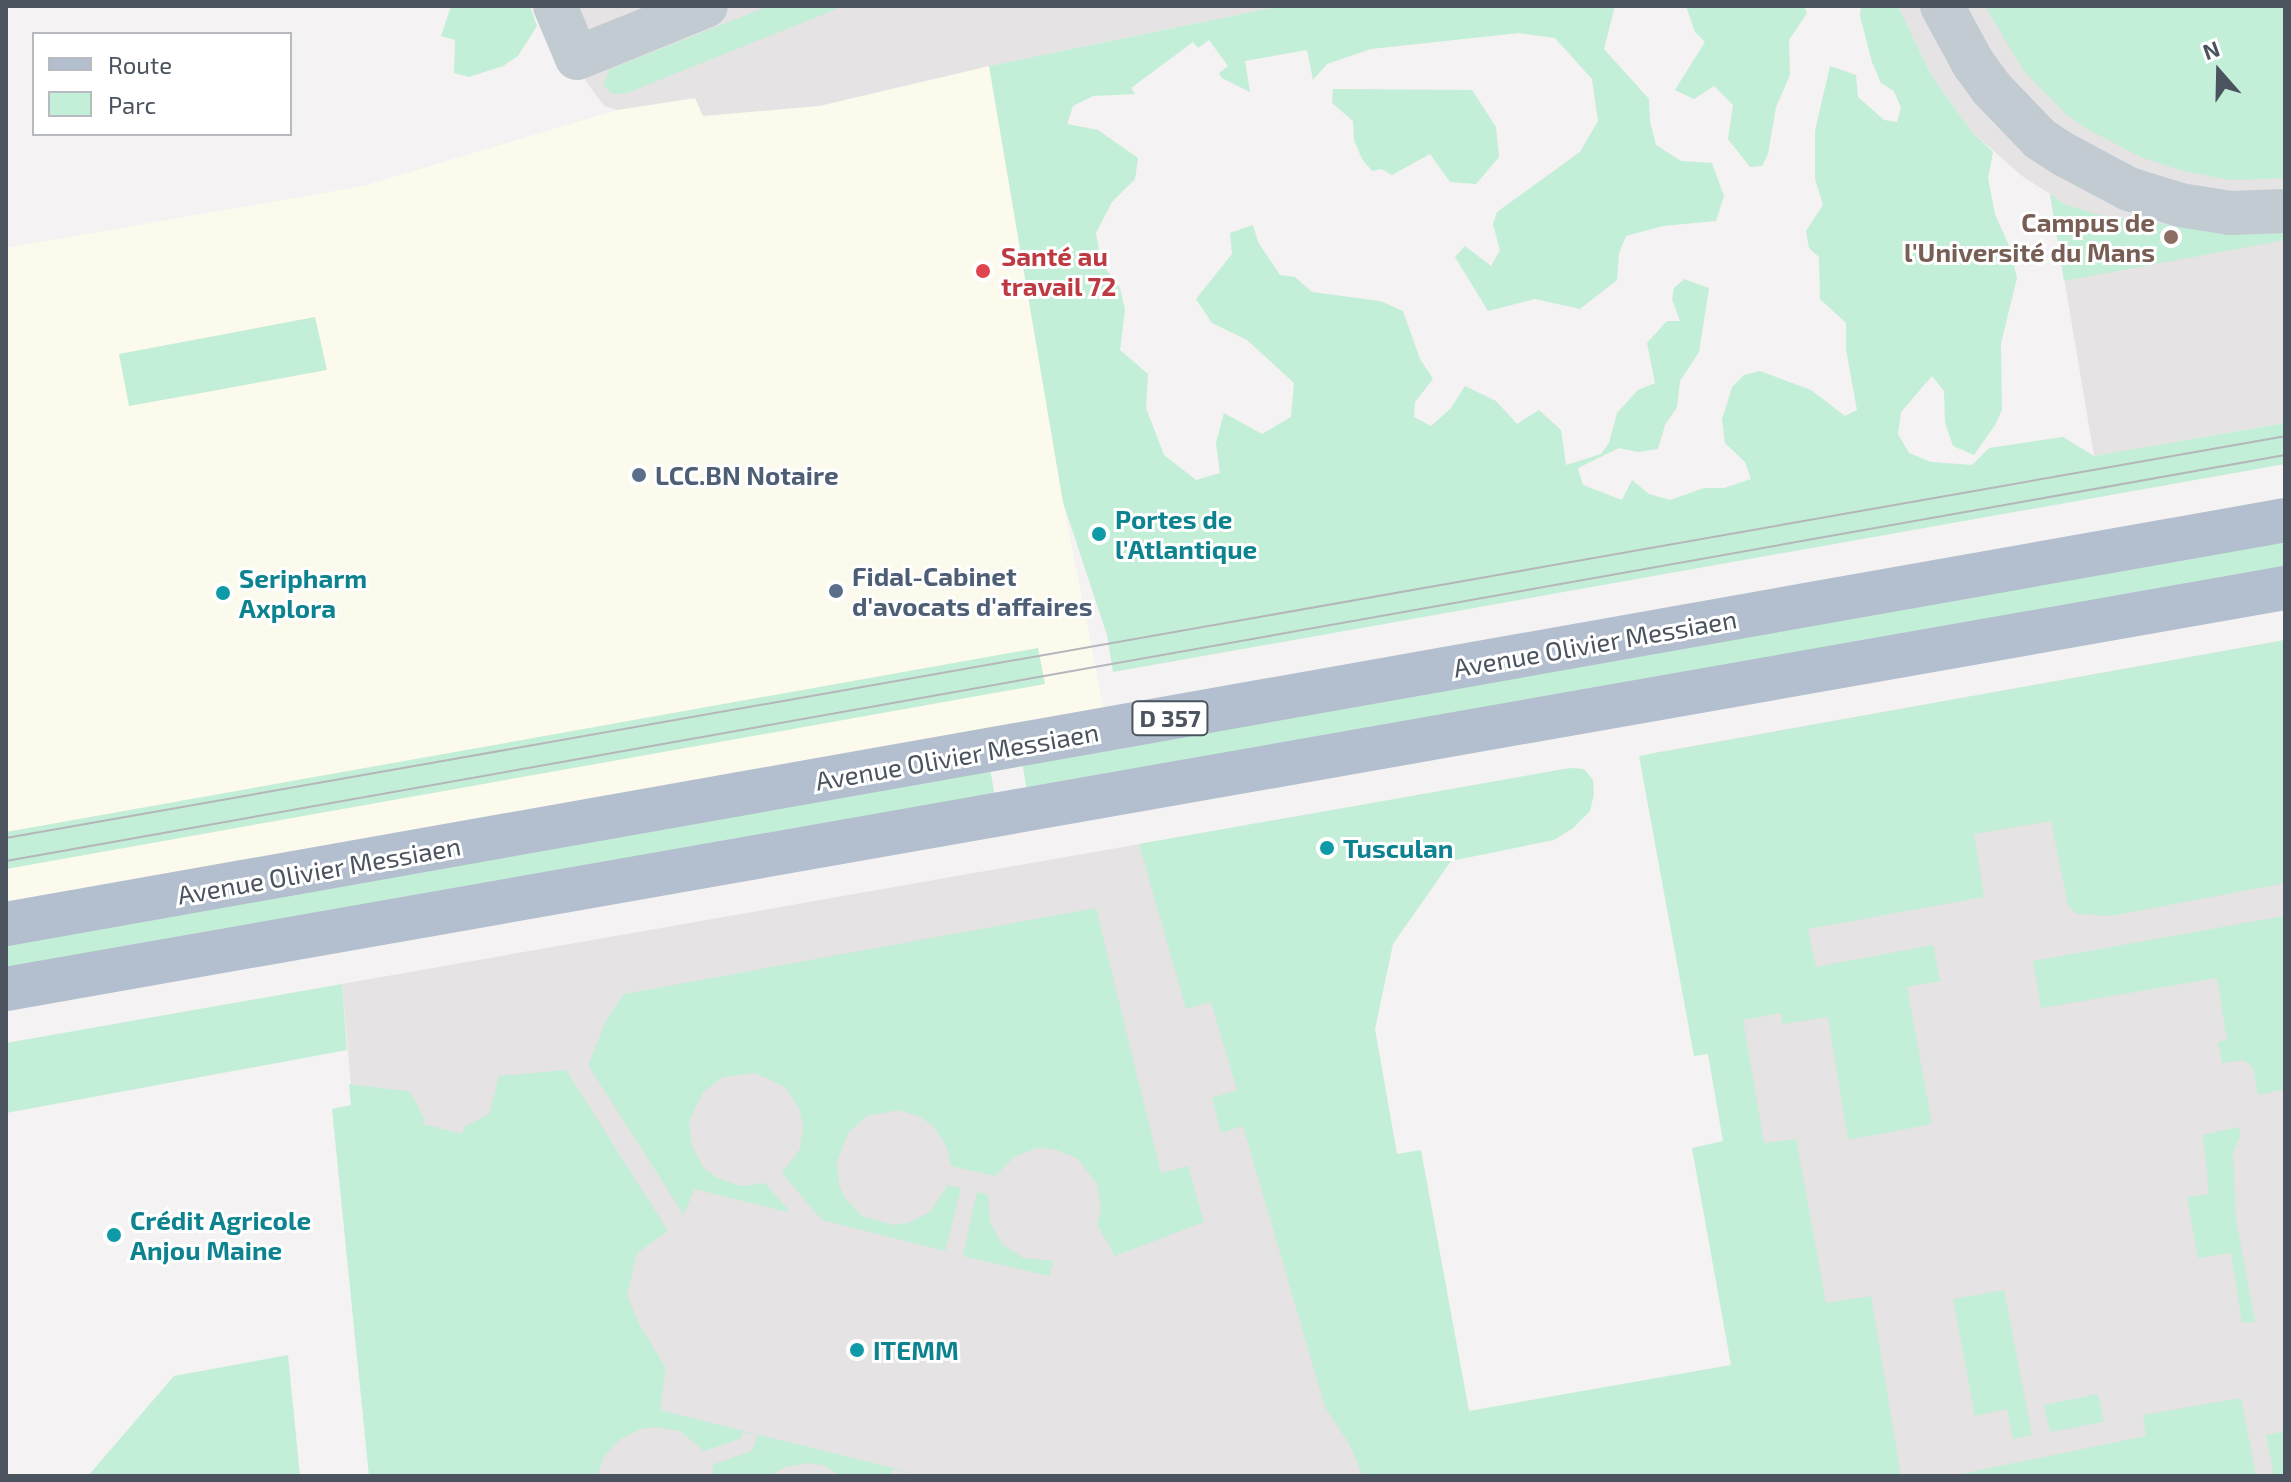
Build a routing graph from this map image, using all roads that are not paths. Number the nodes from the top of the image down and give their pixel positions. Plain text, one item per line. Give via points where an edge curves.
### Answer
1 (555, 6) edge
2 (706, 6) edge
3 (1942, 6) edge
4 (2285, 211) edge
5 (2285, 520) edge
6 (2285, 588) edge
7 (6, 924) edge
8 (6, 989) edge

1 - 2 street via 577,58
3 - 4 street via 1991,88 2040,139 2065,155 2129,189 2180,205 2230,213
5 - 7 main road, Avenue Olivier Messiaen / D 357
6 - 8 main road, D 357

